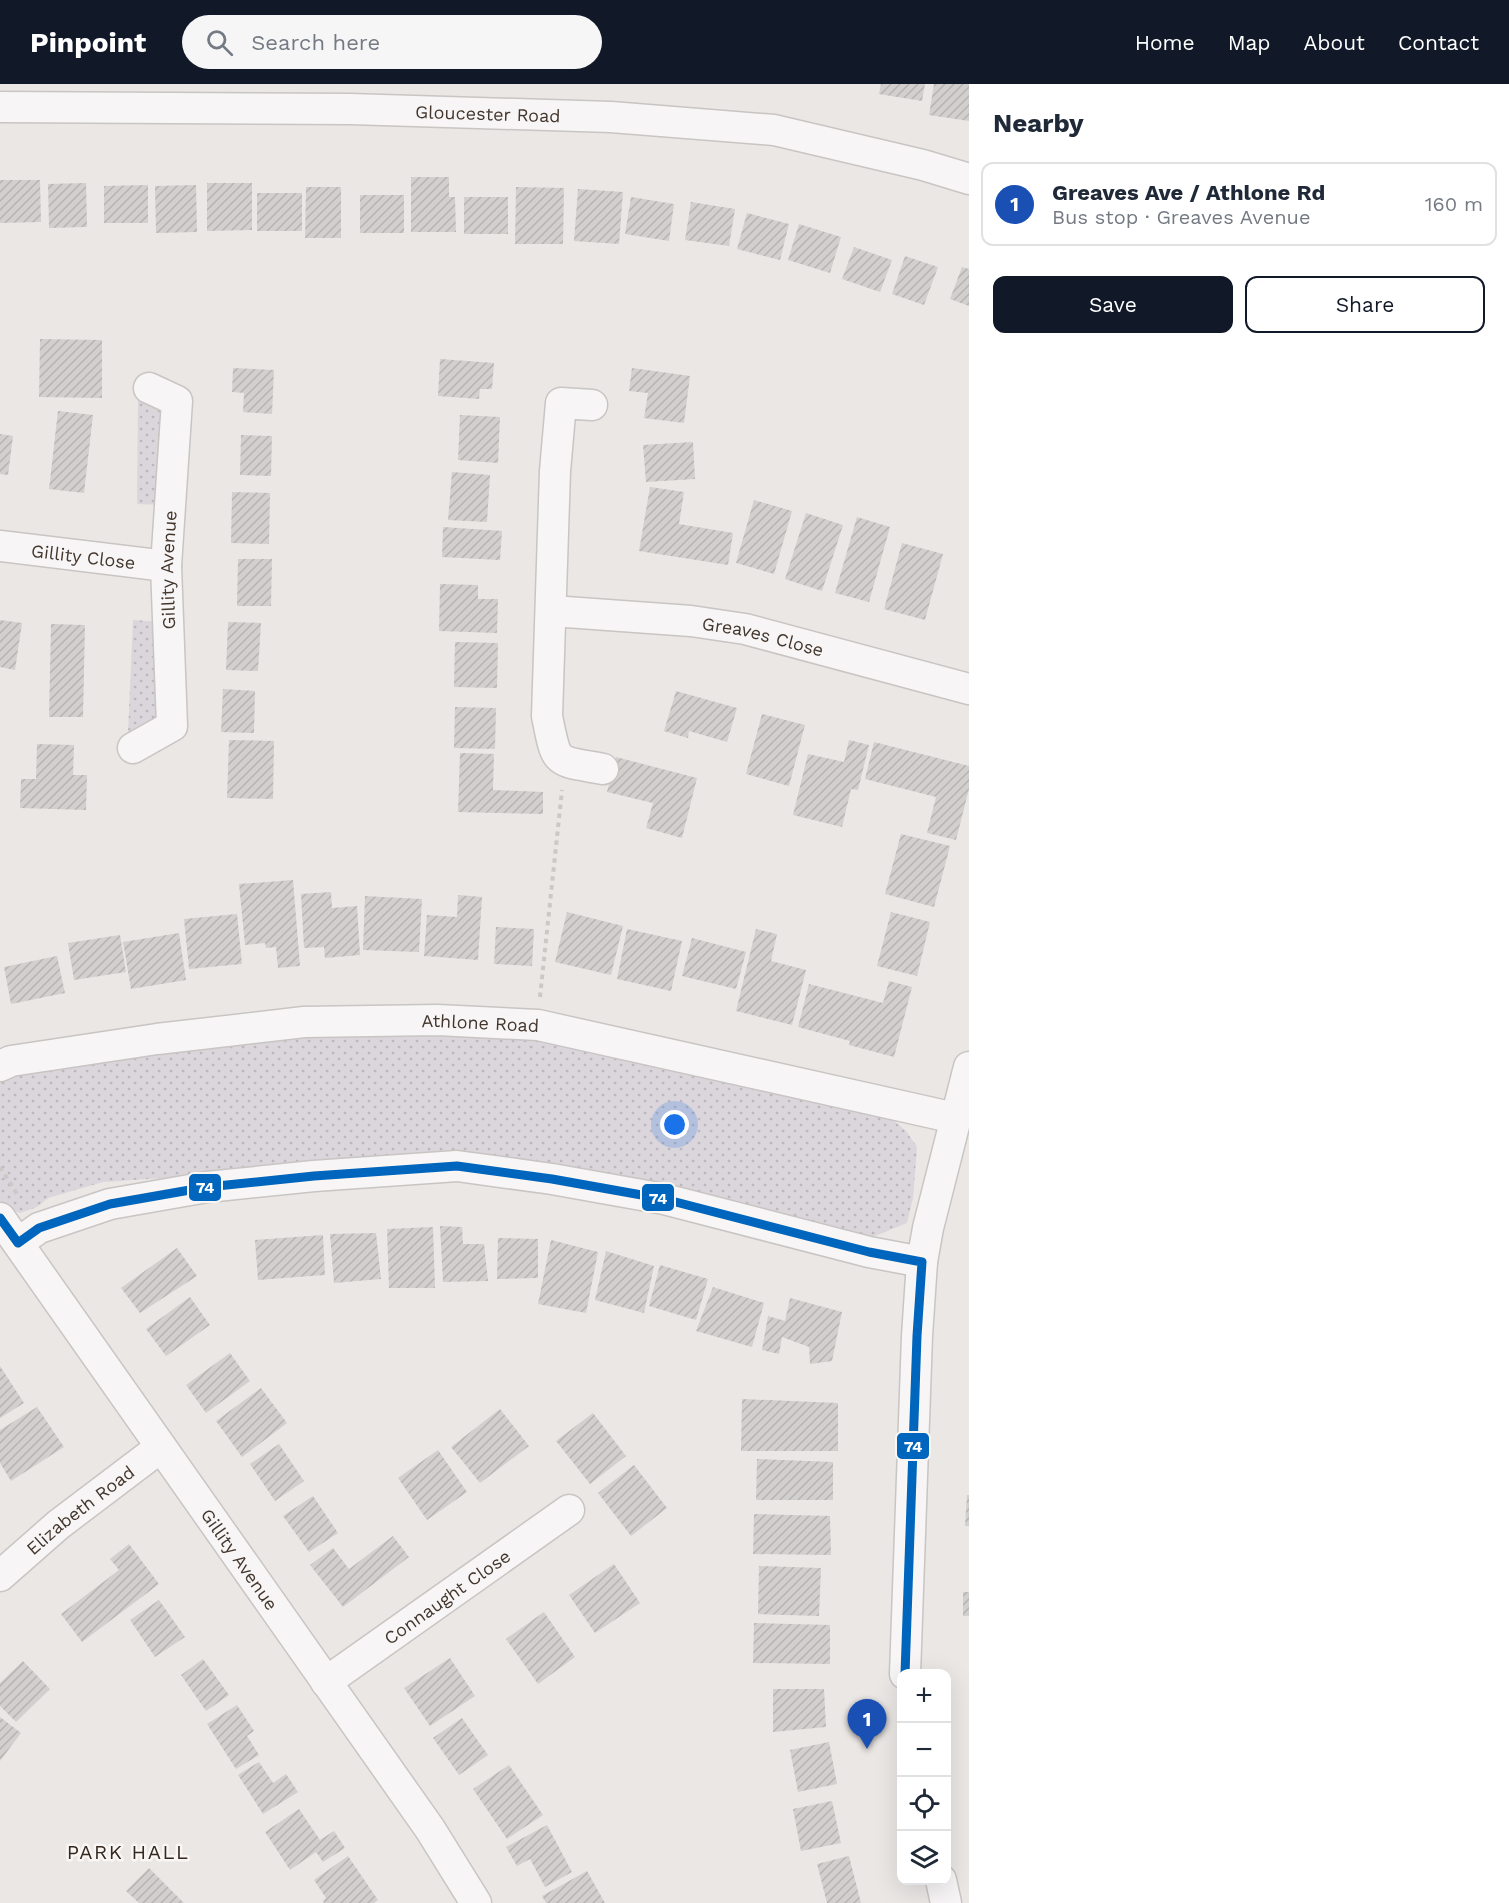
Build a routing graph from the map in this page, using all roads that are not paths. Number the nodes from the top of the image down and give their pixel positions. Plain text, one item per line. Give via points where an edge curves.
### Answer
1 (0, 107) edge
2 (969, 179) edge
3 (149, 387) dead end
4 (592, 405) dead end
5 (0, 546) edge
6 (166, 566) junction
7 (552, 611) junction
8 (969, 689) edge
9 (134, 748) dead end
10 (603, 769) dead end
11 (0, 1066) edge
12 (969, 1067) edge
13 (955, 1118) junction
14 (0, 1218) edge
15 (18, 1243) junction
16 (922, 1262) junction
17 (161, 1447) junction
18 (571, 1510) dead end
19 (0, 1576) edge
20 (906, 1669) edge
21 (326, 1682) junction
22 (941, 1885) edge
23 (476, 1903) edge
24 (946, 1903) edge

1 - 2 street, Gloucester Road via 350,109 623,118 774,130
3 - 6 street, Gillity Avenue via 177,400
4 - 7 street via 561,403 555,471
5 - 6 street, Gillity Close
6 - 9 street, Gillity Avenue via 172,726
7 - 8 street, Greaves Close via 745,629
7 - 10 street via 547,716 554,753 565,762
11 - 13 street, Athlone Road via 11,1061 157,1039 304,1022 436,1020 538,1025
12 - 13 street
13 - 16 street
14 - 15 street, Gillity Avenue
15 - 16 street via 39,1228 110,1204 207,1187 457,1166 664,1199
15 - 17 street, Gillity Avenue
16 - 20 street via 916,1335
17 - 19 street, Elizabeth Road via 58,1525
17 - 21 street, Gillity Avenue
18 - 21 street, Connaught Close
21 - 23 street, Gillity Avenue via 430,1829
22 - 24 street

